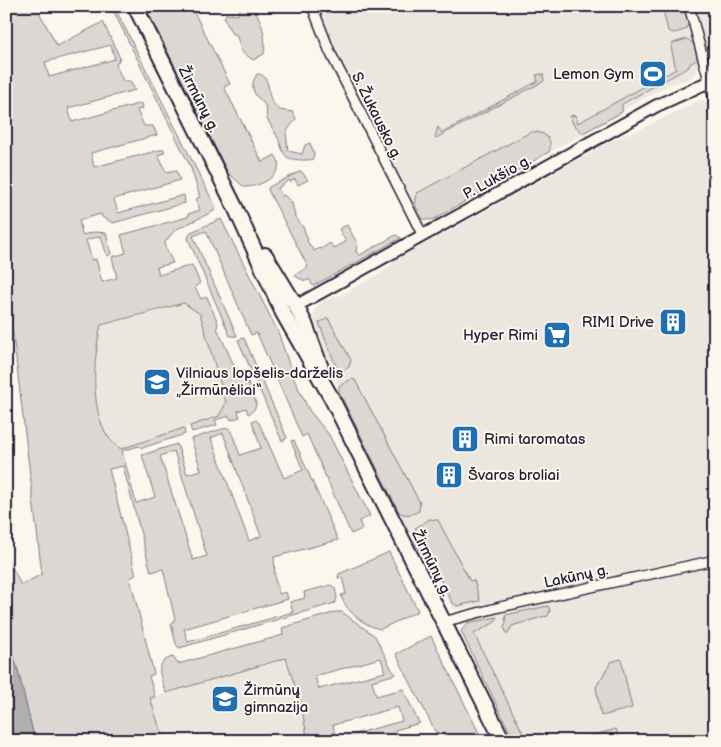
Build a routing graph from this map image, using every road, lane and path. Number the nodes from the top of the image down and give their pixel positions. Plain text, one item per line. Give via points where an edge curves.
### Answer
1 (134, 6) edge
2 (312, 6) edge
3 (689, 6) edge
4 (712, 79) edge
5 (715, 103) edge
6 (235, 207) junction
7 (423, 236) junction
8 (296, 306) junction
9 (283, 313) junction
10 (332, 399) junction
11 (715, 560) edge
12 (443, 622) junction
13 (503, 741) edge

1 - 6 main road, Žirmūnų g.
2 - 7 street, S. Žukausko g. via 330,52
3 - 4 street
4 - 5 street
4 - 7 street, P. Lukšio g. via 656,106
6 - 8 main road, Žirmūnų g.
6 - 9 main road, Žirmūnų g.
7 - 8 street, P. Lukšio g.
8 - 9 main road
8 - 10 main road, Žirmūnų g.
9 - 10 main road, Žirmūnų g.
10 - 12 main road, Žirmūnų g.
11 - 12 street, Lakūnų g.
12 - 13 main road, Žirmūnų g.

